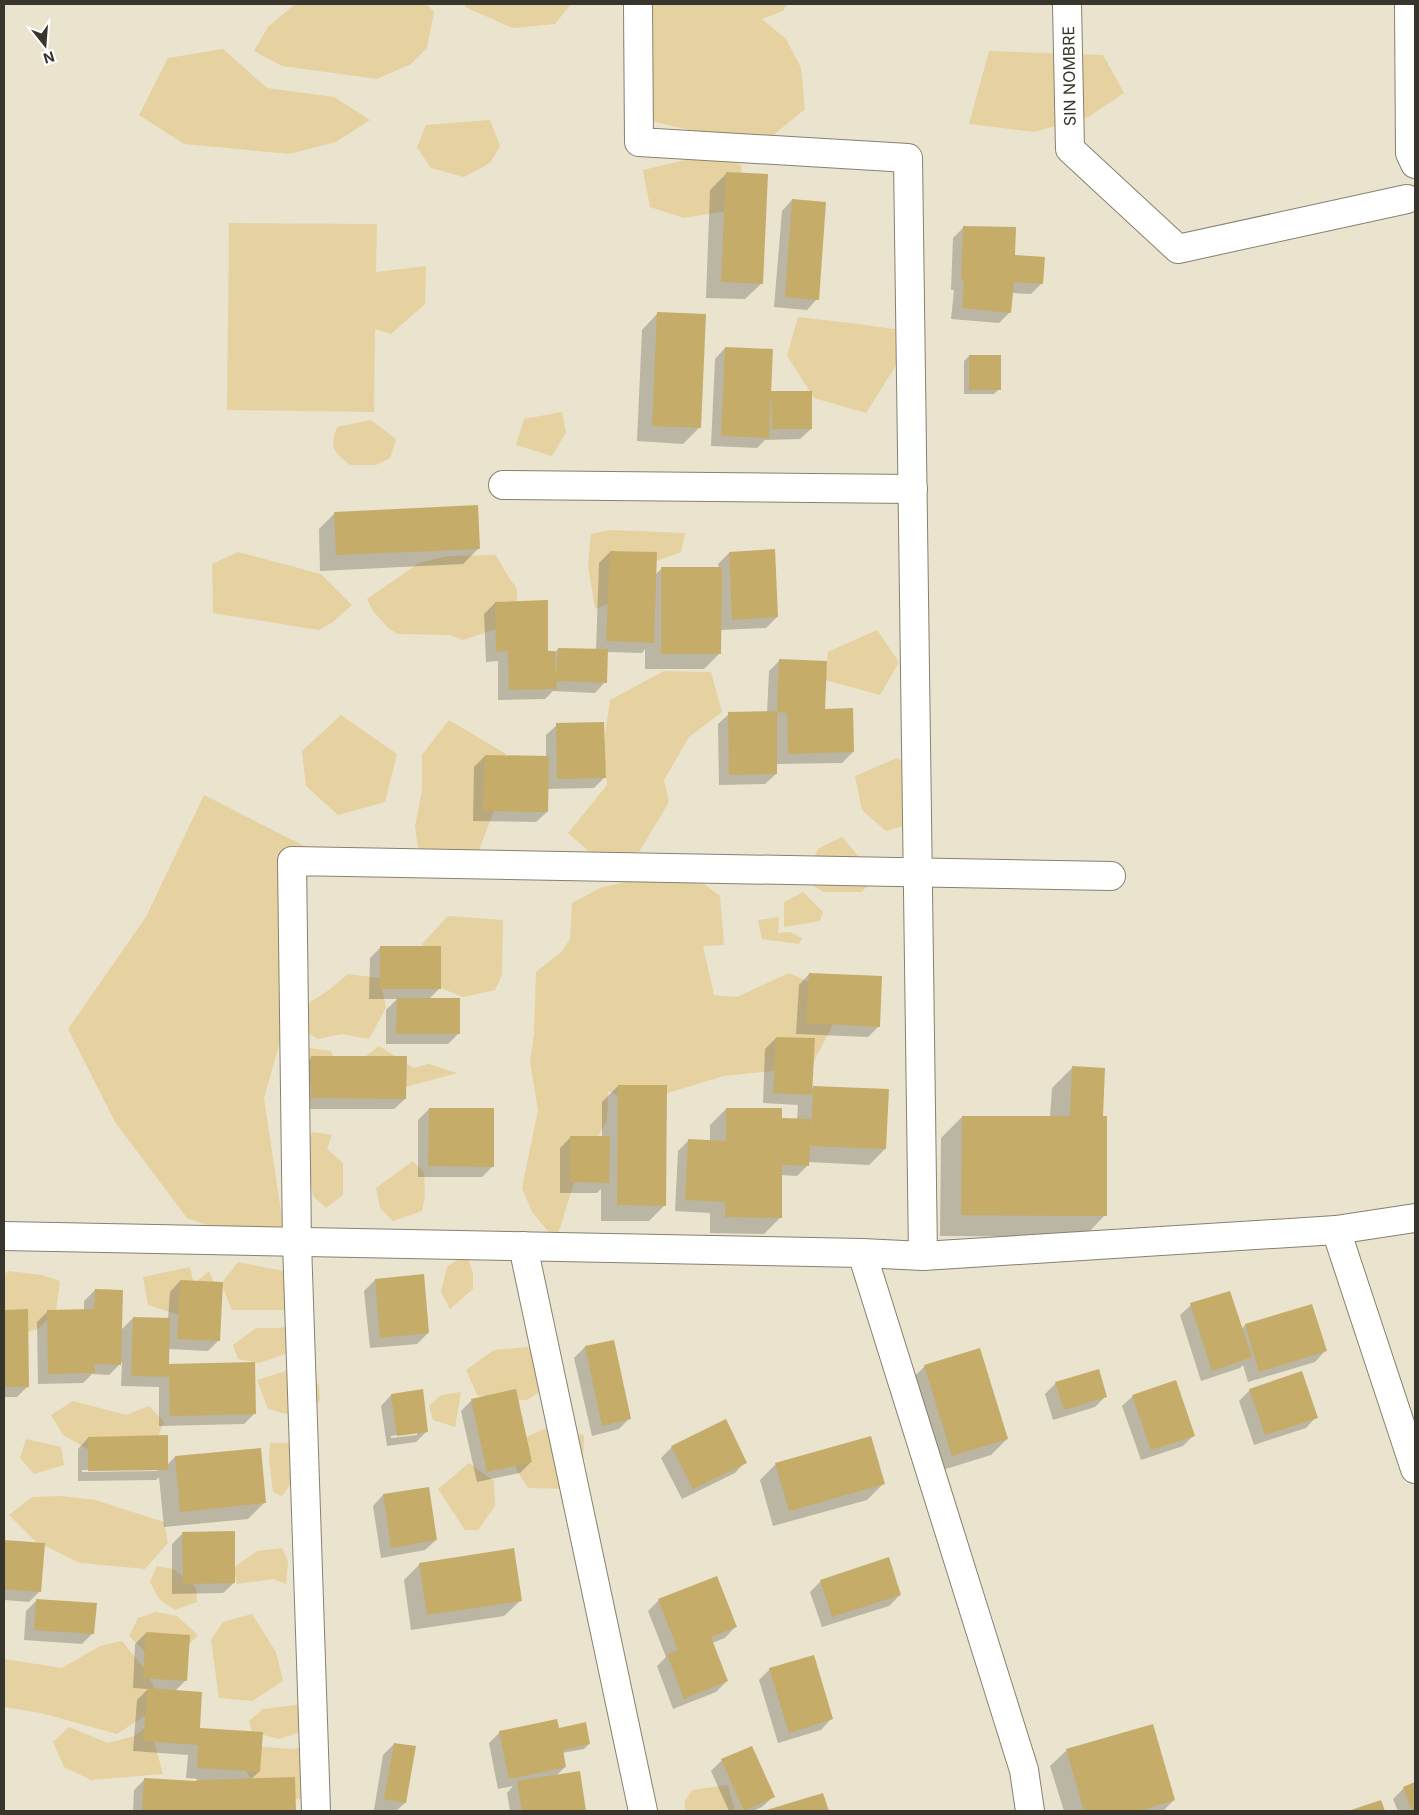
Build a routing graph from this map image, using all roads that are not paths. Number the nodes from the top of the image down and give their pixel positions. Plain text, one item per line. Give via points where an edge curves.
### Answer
1 (638, 4) edge
2 (1067, 4) edge
3 (1409, 4) edge
4 (1415, 164) edge
5 (1407, 199) dead end
6 (503, 485) dead end
7 (913, 489) junction
8 (918, 872) junction
9 (1111, 876) dead end
10 (1415, 1218) edge
11 (1336, 1230) junction
12 (4, 1236) edge
13 (297, 1243) junction
14 (523, 1246) junction
15 (862, 1253) junction
16 (923, 1256) junction
17 (1415, 1469) edge
18 (316, 1811) edge
19 (643, 1811) edge
20 (1030, 1811) edge

1 - 7 street via 639,142 908,158
2 - 5 street, SIN NOMBRE via 1070,149 1178,249
3 - 4 street via 1410,153
6 - 7 street
7 - 8 street
8 - 9 street
8 - 13 street via 292,861
8 - 16 street
10 - 11 street
11 - 16 street
11 - 17 street
12 - 13 street
13 - 14 street
13 - 18 street
14 - 15 street
14 - 19 street
15 - 16 street
15 - 20 street via 1024,1770

